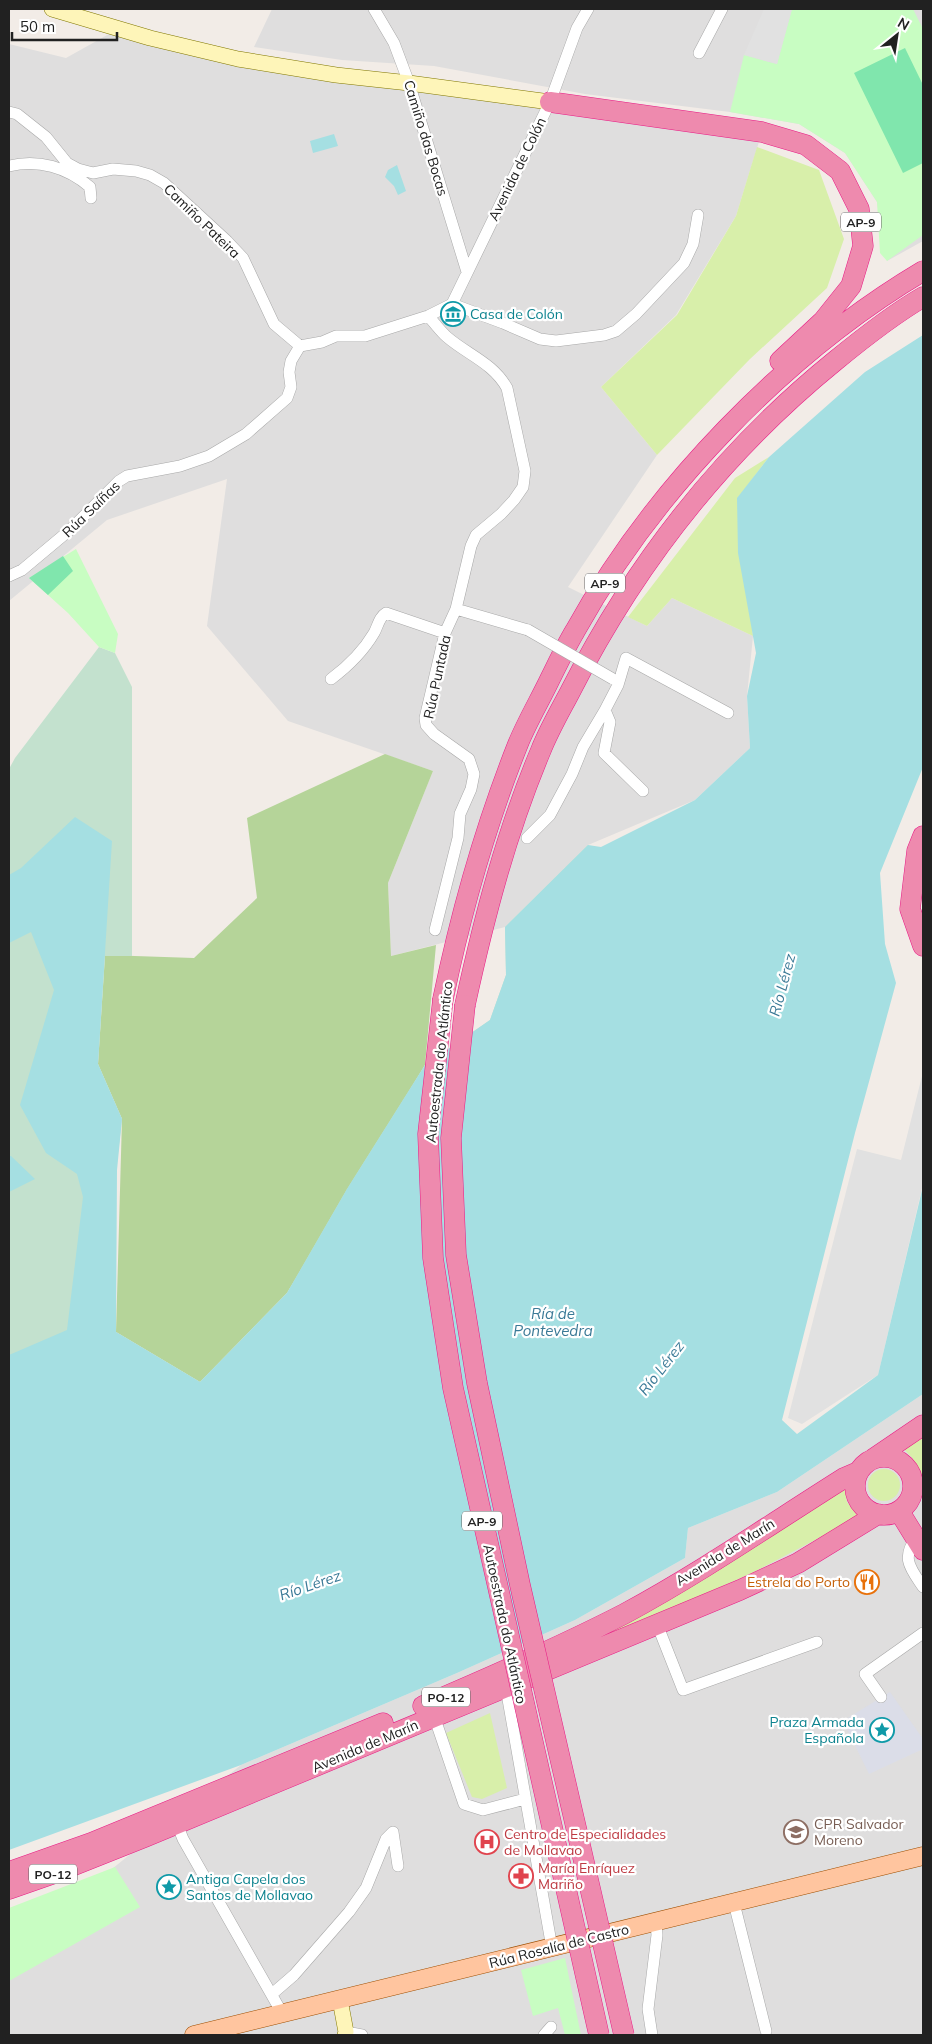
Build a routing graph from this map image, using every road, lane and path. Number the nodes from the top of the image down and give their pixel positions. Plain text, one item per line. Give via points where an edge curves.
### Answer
1 (52, 9) edge
2 (374, 9) edge
3 (588, 9) edge
4 (722, 9) edge
5 (699, 52) dead end
6 (410, 83) junction
7 (550, 102) junction
8 (9, 112) edge
9 (9, 166) edge
10 (91, 198) dead end
11 (698, 215) dead end
12 (923, 271) edge
13 (467, 272) junction
14 (923, 297) edge
15 (452, 304) junction
16 (428, 316) junction
17 (300, 346) junction
18 (660, 504) junction
19 (9, 576) edge
20 (456, 609) junction
21 (445, 633) junction
22 (331, 679) dead end
23 (616, 682) junction
24 (604, 710) junction
25 (728, 713) dead end
26 (643, 791) dead end
27 (923, 836) edge
28 (527, 838) dead end
29 (435, 930) dead end
30 (923, 946) edge
31 (923, 1425) edge
32 (873, 1459) junction
33 (858, 1472) junction
34 (911, 1500) edge
35 (878, 1514) junction
36 (921, 1541) edge
37 (923, 1587) edge
38 (657, 1624) junction
39 (923, 1633) edge
40 (817, 1642) dead end
41 (506, 1688) junction
42 (881, 1697) dead end
43 (434, 1716) junction
44 (525, 1799) junction
45 (177, 1824) junction
46 (923, 1856) edge
47 (398, 1866) dead end
48 (9, 1872) edge
49 (9, 1889) edge
50 (734, 1903) junction
51 (656, 1922) junction
52 (552, 1948) junction
53 (272, 1994) junction
54 (340, 2000) junction
55 (282, 2013) junction
56 (766, 2031) dead end
57 (353, 2034) edge
58 (194, 2035) edge
59 (599, 2035) edge
60 (624, 2035) edge
61 (652, 2035) edge

1 - 6 main road via 150,38 238,59
2 - 6 street, Camiño das Bocas via 394,43
3 - 7 street, Avenida de Colón via 577,28
4 - 5 street
6 - 7 main road
6 - 13 street, Camiño das Bocas
7 - 13 street, Avenida de Colón
7 - 18 highway, AP-9 via 762,132 806,145 840,171 860,209 863,246 851,286 823,321 726,411 681,462
8 - 17 street, Camiño Pateira via 17,114 46,137 67,163 78,169 93,173 136,171 150,174 164,183 227,240 242,258 274,324
9 - 10 street via 31,162 54,167 77,176 90,187
11 - 15 street via 693,244 684,263 616,331 556,342 540,339
12 - 18 highway, Autoestrada do Atlántico / AP-9 via 844,325 790,369 722,433
13 - 15 street, Avenida de Colón
14 - 60 highway, Autoestrada do Atlántico / AP-9, bridge via 856,343 813,378 738,449 679,518 630,586 595,642 541,749 503,853 465,1005 451,1138 456,1255 481,1402 520,1585
15 - 16 street
16 - 17 street via 365,336 336,336
16 - 20 street, Rúa Puntada via 446,337 500,376 507,388 525,471 522,487 514,500 476,535 470,546
17 - 19 street, Rúa Saíñas via 291,361 291,387 287,398 246,434 210,456 119,480 71,529 22,570
18 - 59 highway, Autoestrada do Atlántico / AP-9, bridge via 575,630 519,742 482,845 457,932 443,999 428,1134 433,1258 453,1388
20 - 21 street, Rúa Puntada
20 - 23 street, bridge via 528,630
21 - 22 street via 386,612 365,646 344,670
21 - 29 street, Rúa Puntada via 426,725 469,759 474,774 460,814 458,838
23 - 24 street
23 - 25 street via 626,658
24 - 26 street via 610,722 604,754
24 - 28 street via 550,815
27 - 30 highway via 917,851 910,909
31 - 32 highway
32 - 33 highway
32 - 34 highway via 892,1458 906,1467 913,1482
33 - 35 highway via 855,1480 858,1498 870,1511
33 - 48 highway, Avenida de Marín / PO-12 via 625,1613 548,1652 90,1843
34 - 35 highway via 885,1515
34 - 36 highway
35 - 38 highway, Avenida de Marín / PO-12 via 798,1563
36 - 37 street via 908,1554 908,1564
38 - 40 street via 683,1690
38 - 41 highway, Avenida de Marín / PO-12
39 - 42 street via 865,1674
41 - 43 highway, Avenida de Marín / PO-12
41 - 44 street
43 - 44 street via 464,1804 483,1810
43 - 45 highway, Avenida de Marín / PO-12
44 - 52 street
45 - 49 highway, Avenida de Marín / PO-12
45 - 53 street
46 - 50 main road, Rúa Rosalía de Castro
47 - 53 street via 393,1832 386,1838 366,1888 355,1904 294,1975
50 - 51 main road, Rúa Rosalía de Castro
50 - 56 street
51 - 52 main road, Rúa Rosalía de Castro
51 - 61 street via 648,2009
52 - 54 main road, Rúa Rosalía de Castro
53 - 55 street
54 - 55 main road, Rúa Rosalía de Castro
54 - 57 main road
55 - 58 main road, Rúa Rosalía de Castro

